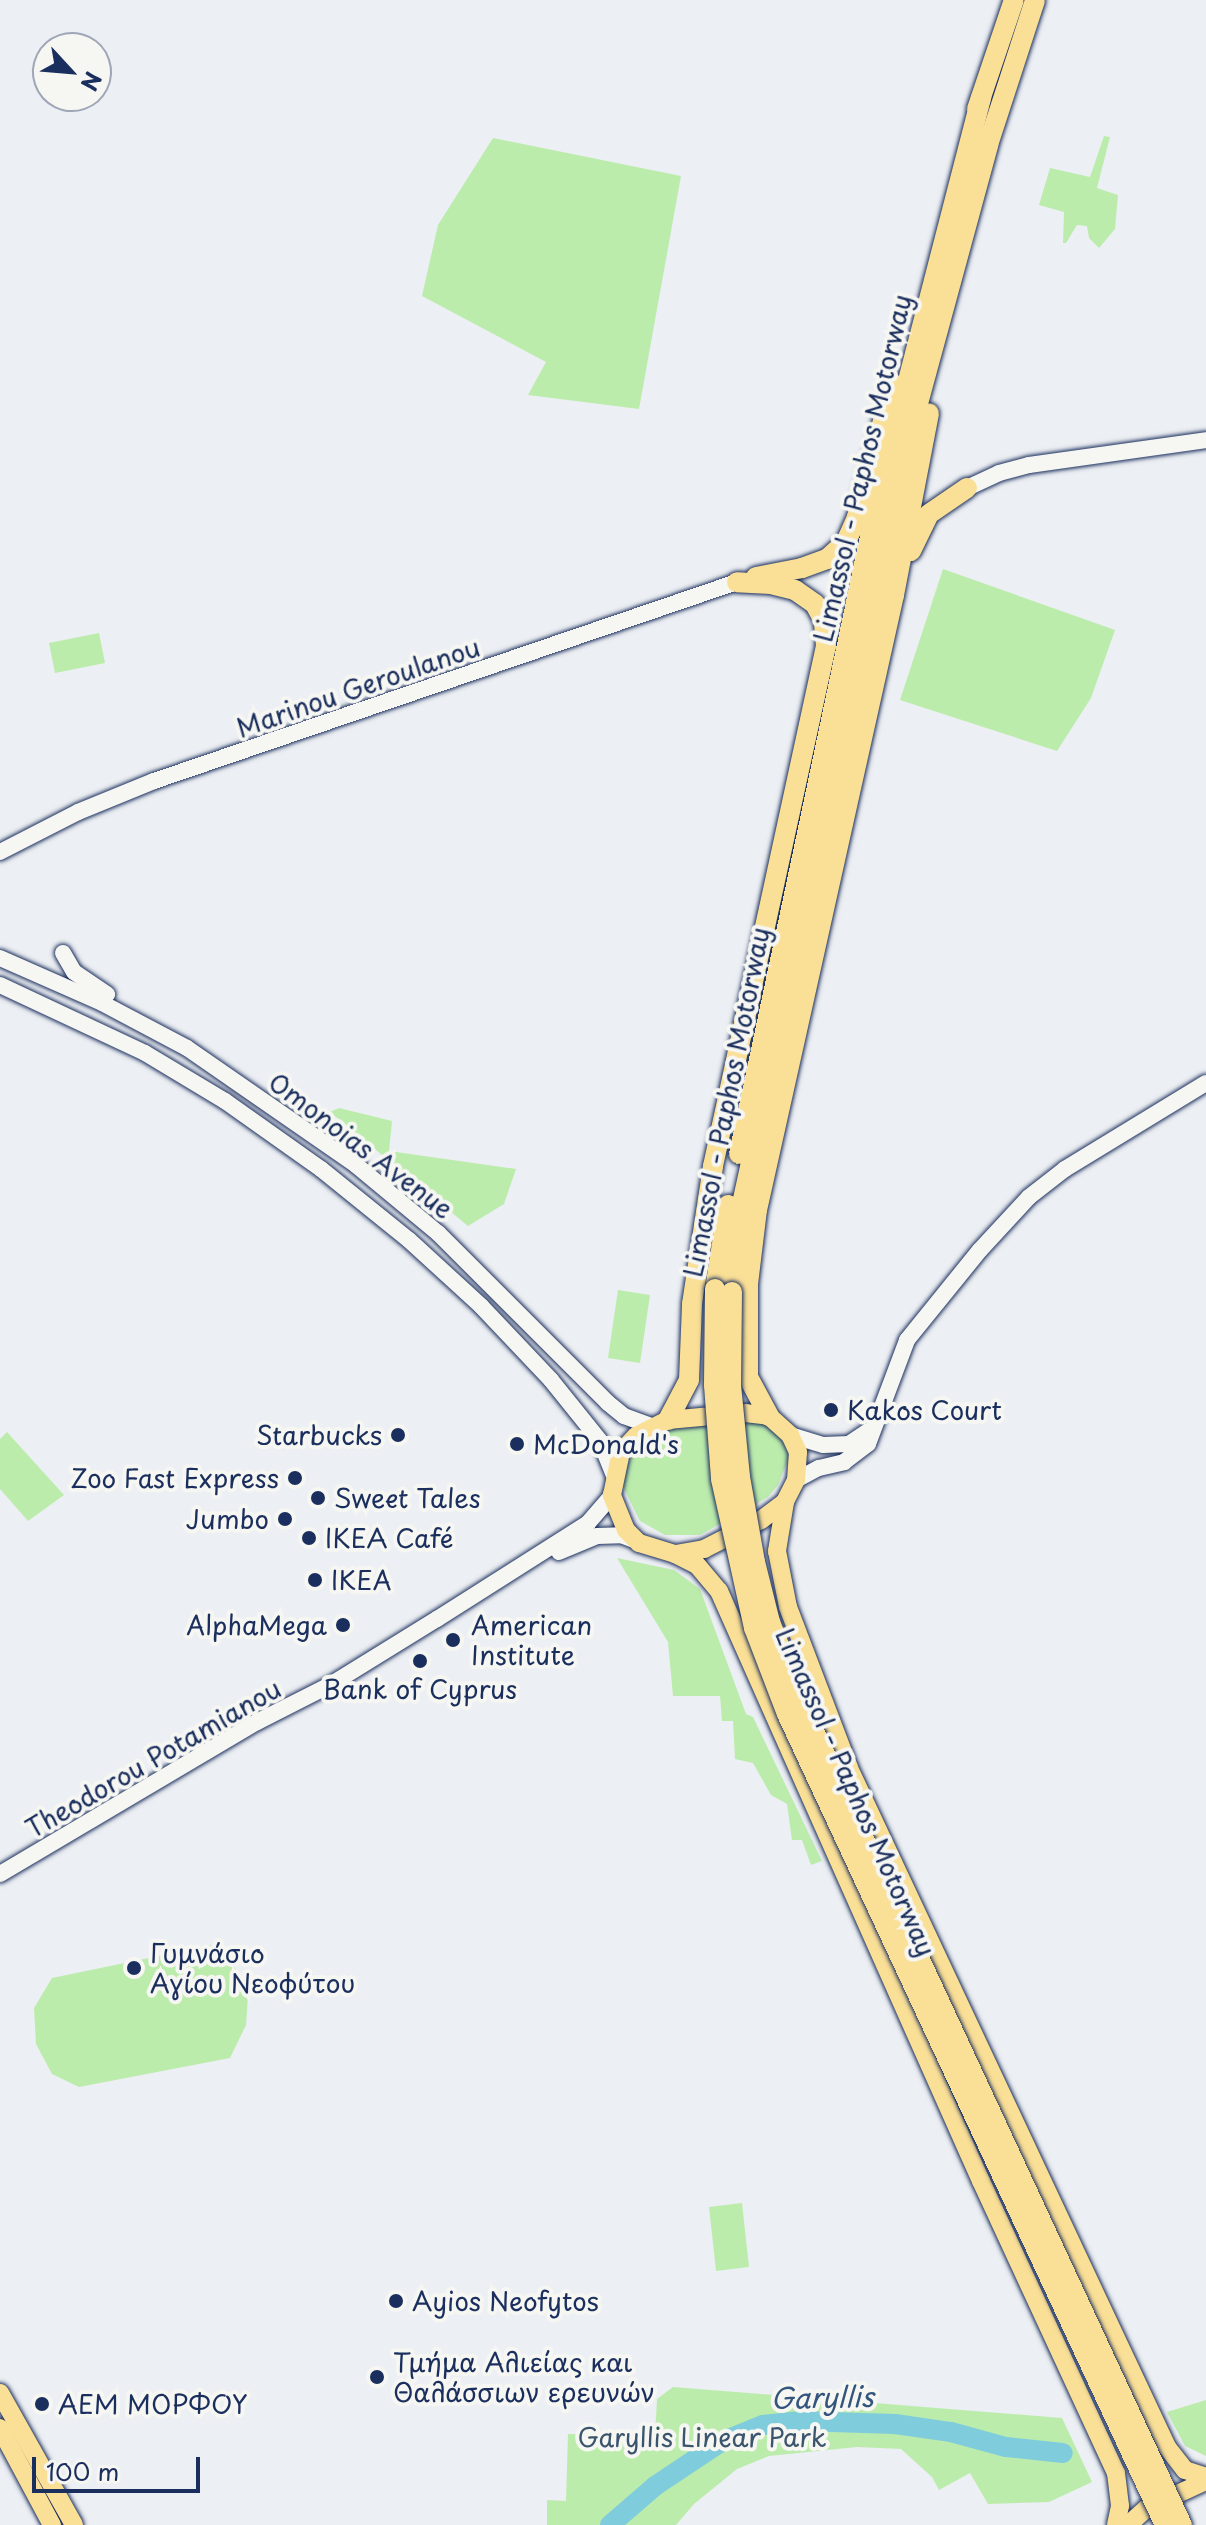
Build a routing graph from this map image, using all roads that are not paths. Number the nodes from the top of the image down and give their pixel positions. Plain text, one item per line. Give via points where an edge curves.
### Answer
1 (1014, 0) edge
2 (1035, 0) edge
3 (981, 98) junction
4 (940, 317) junction
5 (1206, 440) edge
6 (881, 485) junction
7 (967, 488) joint
8 (737, 582) junction
9 (894, 595) junction
10 (815, 707) junction
11 (0, 852) edge
12 (63, 953) dead end
13 (0, 958) edge
14 (0, 985) edge
15 (151, 1028) junction
16 (1206, 1083) edge
17 (723, 1290) junction
18 (769, 1416) junction
19 (660, 1423) junction
20 (875, 1424) junction
21 (790, 1435) junction
22 (614, 1475) junction
23 (796, 1480) junction
24 (612, 1495) junction
25 (785, 1502) junction
26 (639, 1543) junction
27 (675, 1554) junction
28 (330, 1685) junction
29 (0, 1874) edge
30 (0, 2393) edge
31 (0, 2428) edge
32 (1206, 2479) edge
33 (52, 2525) edge
34 (74, 2525) edge
35 (1116, 2525) edge
36 (1128, 2525) edge
37 (1165, 2525) edge
38 (1182, 2525) edge

1 - 3 highway
2 - 4 highway, Limassol - Paphos Motorway
3 - 6 highway, Limassol - Paphos Motorway
3 - 8 highway via 942,200 846,542 815,564
4 - 9 highway via 928,420
4 - 17 highway, Limassol - Paphos Motorway
5 - 7 main road via 1029,465
6 - 10 highway
6 - 17 highway, Limassol - Paphos Motorway via 725,1219
7 - 9 highway via 929,514
8 - 10 highway via 795,590 815,604 824,621 826,646
8 - 11 main road, Marinou Geroulanou via 154,781
9 - 18 highway via 757,1210 748,1284 748,1377
10 - 19 highway via 713,1166 692,1304 689,1380
12 - 15 main road via 83,980
13 - 15 main road, Omonoias Avenue
14 - 22 main road, Omonoias Avenue via 145,1053 321,1169 409,1240 491,1317 600,1441
15 - 19 main road, Omonoias Avenue via 356,1165 438,1233 608,1403 624,1416
16 - 20 main road via 1065,1169 1029,1197 907,1340
17 - 37 highway, Limassol - Paphos Motorway, bridge via 714,1385 721,1479 754,1628 787,1714
17 - 38 highway, Limassol - Paphos Motorway, bridge via 740,1477 770,1622 802,1705
18 - 19 main road via 745,1413
18 - 21 main road
19 - 22 main road via 621,1452
20 - 21 main road via 849,1444 823,1445
20 - 23 main road via 868,1444 856,1455
21 - 23 main road via 798,1452
22 - 24 main road
23 - 25 main road
24 - 26 main road via 626,1530
24 - 28 main road, Theodorou Potamianou via 588,1523
25 - 27 main road via 704,1549
25 - 32 main road via 777,1551 788,1607 849,1768 1167,2447 1185,2470
26 - 27 main road
26 - 28 main road, Theodorou Potamianou via 621,1535 571,1545 383,1662
27 - 35 main road via 697,1565 719,1591 1116,2473
28 - 29 main road, Theodorou Potamianou via 257,1722
30 - 34 main road
31 - 33 main road
32 - 36 main road via 1147,2508

